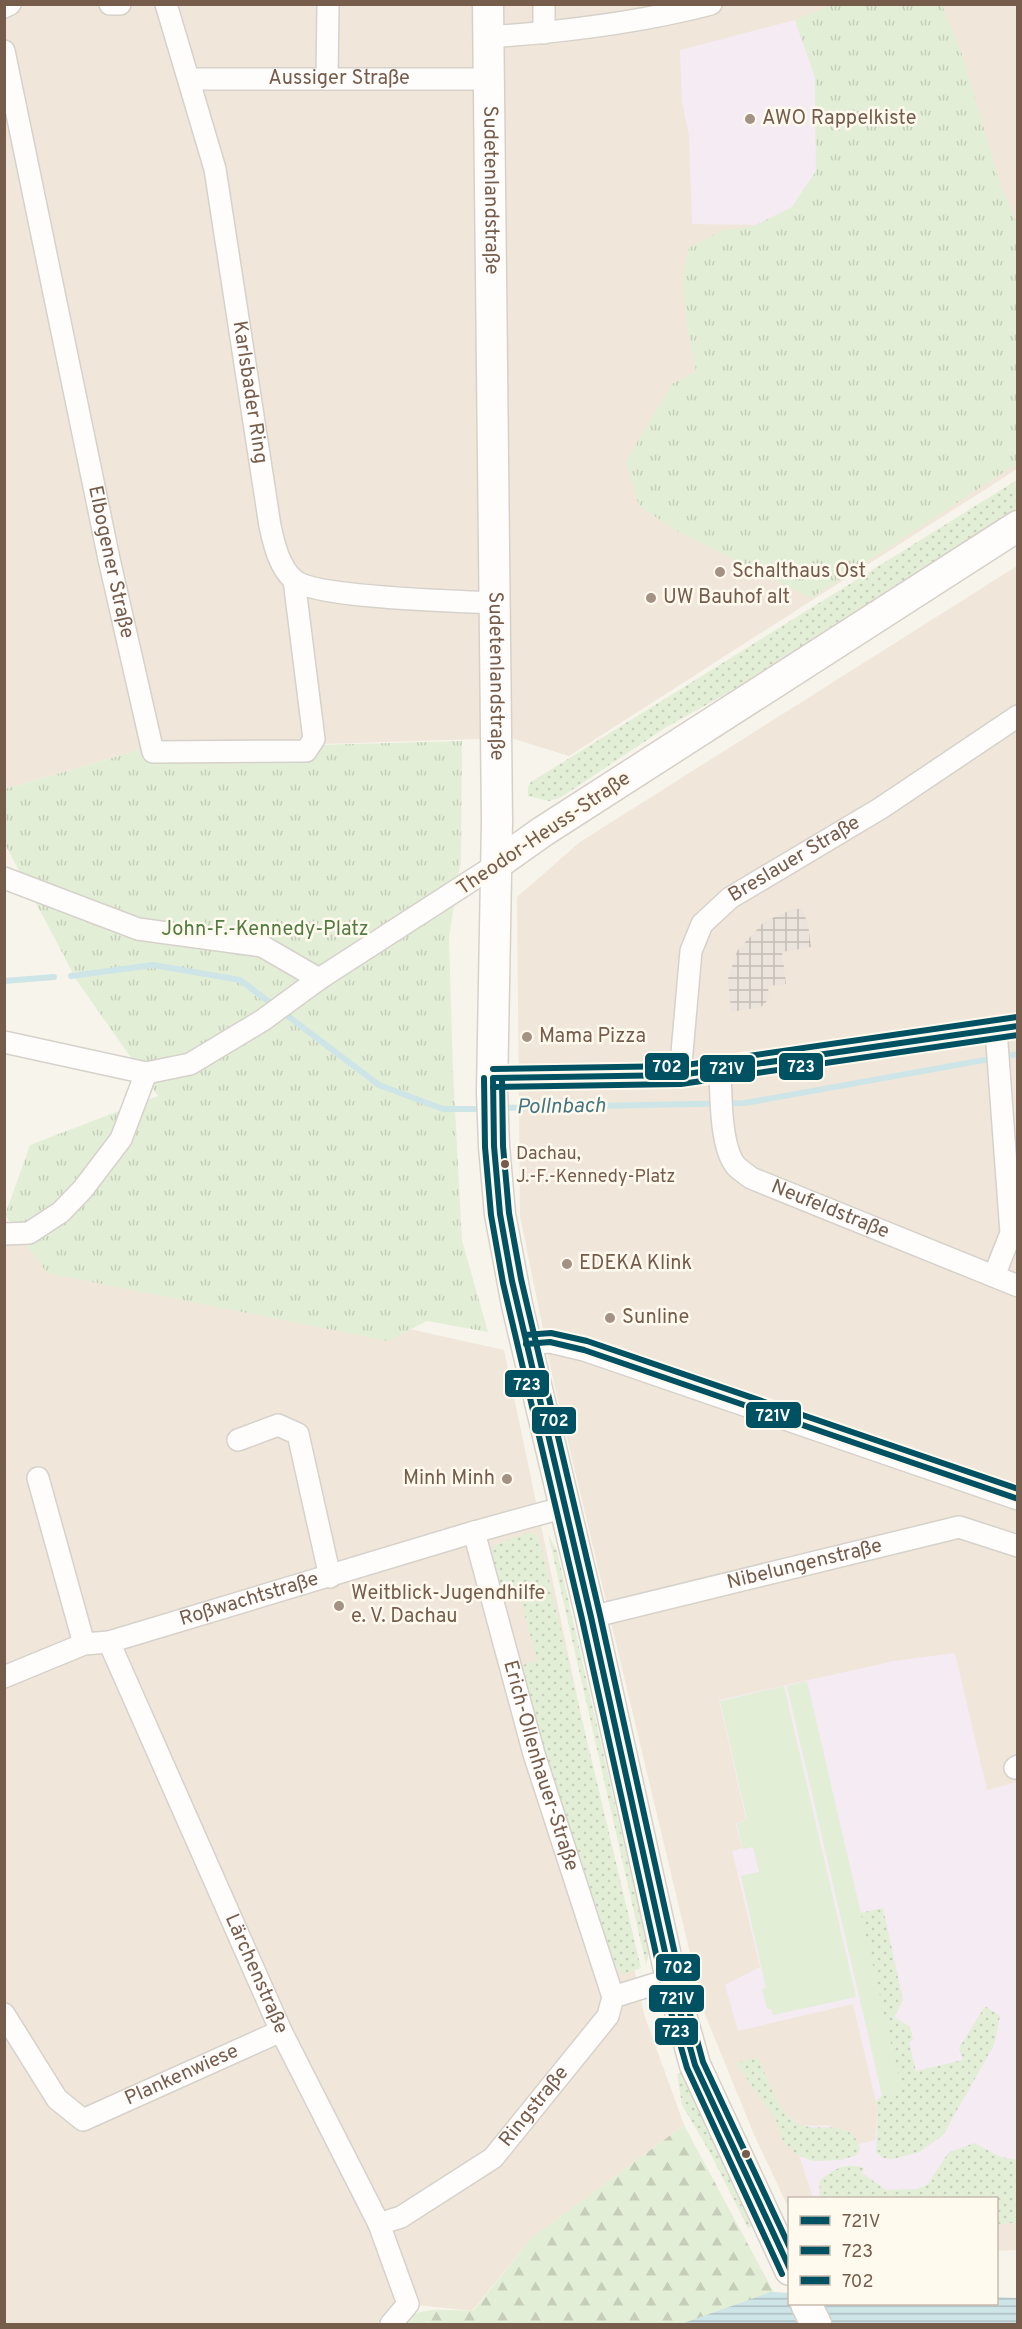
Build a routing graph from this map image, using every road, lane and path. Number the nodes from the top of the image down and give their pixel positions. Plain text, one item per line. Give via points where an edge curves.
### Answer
1 (10, 4) edge
2 (110, 4) edge
3 (120, 4) edge
4 (166, 4) edge
5 (328, 4) edge
6 (488, 4) edge
7 (544, 4) edge
8 (711, 4) edge
9 (4, 7) edge
10 (544, 33) junction
11 (488, 37) junction
12 (4, 51) edge
13 (189, 79) junction
14 (327, 79) junction
15 (488, 79) junction
16 (1017, 526) edge
17 (294, 580) junction
18 (493, 603) junction
19 (1017, 716) edge
20 (497, 864) junction
21 (4, 878) edge
22 (319, 979) junction
23 (1017, 1026) edge
24 (996, 1038) junction
25 (4, 1042) edge
26 (720, 1069) junction
27 (146, 1073) junction
28 (680, 1074) junction
29 (493, 1085) junction
30 (4, 1234) edge
31 (993, 1276) junction
32 (1017, 1286) edge
33 (526, 1344) junction
34 (238, 1440) dead end
35 (38, 1478) dead end
36 (1017, 1500) edge
37 (565, 1507) junction
38 (474, 1532) junction
39 (1017, 1546) edge
40 (330, 1577) junction
41 (591, 1617) junction
42 (109, 1642) junction
43 (84, 1644) junction
44 (4, 1677) edge
45 (671, 1979) junction
46 (613, 1997) junction
47 (4, 2014) edge
48 (281, 2031) junction
49 (12, 2046) edge
50 (379, 2224) junction
51 (788, 2268) edge
52 (806, 2305) edge
53 (391, 2325) edge
54 (816, 2325) edge

1 - 9 street
2 - 3 street
4 - 13 street, Karlsbader Ring
5 - 14 street
6 - 11 street, Sudetenlandstraße
7 - 10 street
8 - 10 street via 669,15
10 - 11 street
11 - 15 street, Sudetenlandstraße
12 - 17 street, Elbogener Straße via 153,752 306,752 314,739
13 - 14 street, Aussiger Straße
13 - 17 street, Karlsbader Ring via 215,169 274,544
14 - 15 street, Aussiger Straße
15 - 18 street, Sudetenlandstraße
16 - 20 street, Theodor-Heuss-Straße
17 - 18 street via 311,587 387,597
18 - 20 street, Sudetenlandstraße
19 - 28 street, Breslauer Straße via 881,808 730,898 702,924 691,951
20 - 22 street, Theodor-Heuss-Straße
20 - 29 street, Sudetenlandstraße
21 - 22 street via 138,929 262,946
22 - 27 street, Theodor-Heuss-Straße via 263,1020 190,1064
23 - 24 street
24 - 26 street
24 - 31 street via 1011,1233
25 - 27 street, Theodor-Heuss-Straße
26 - 28 street
26 - 31 street, Neufeldstraße via 728,1149 735,1165 751,1178
27 - 30 street via 121,1139 82,1189 61,1212 29,1233
28 - 29 street
29 - 33 street, Sudetenlandstraße via 500,1214
31 - 32 street, Neufeldstraße
33 - 36 street via 550,1341 584,1350
33 - 37 street
34 - 40 street via 278,1425 298,1434
35 - 43 street
37 - 38 street, Roßwachtstraße
37 - 41 street
38 - 40 street, Roßwachtstraße
38 - 46 street, Erich-Ollenhauer-Straße via 534,1754
39 - 41 street, Nibelungenstraße via 959,1527
40 - 42 street, Roßwachtstraße
41 - 45 street
42 - 43 street, Roßwachtstraße
42 - 48 street, Lärchenstraße
43 - 44 street, Roßwachtstraße
45 - 46 street
45 - 51 street via 695,2065
46 - 50 street, Ringstraße via 608,2016 494,2158 401,2217
47 - 49 street
48 - 49 street, Plankenwiese via 83,2120 57,2098
48 - 50 street, Lärchenstraße
50 - 53 street, Lärchenstraße via 408,2304
52 - 54 street

